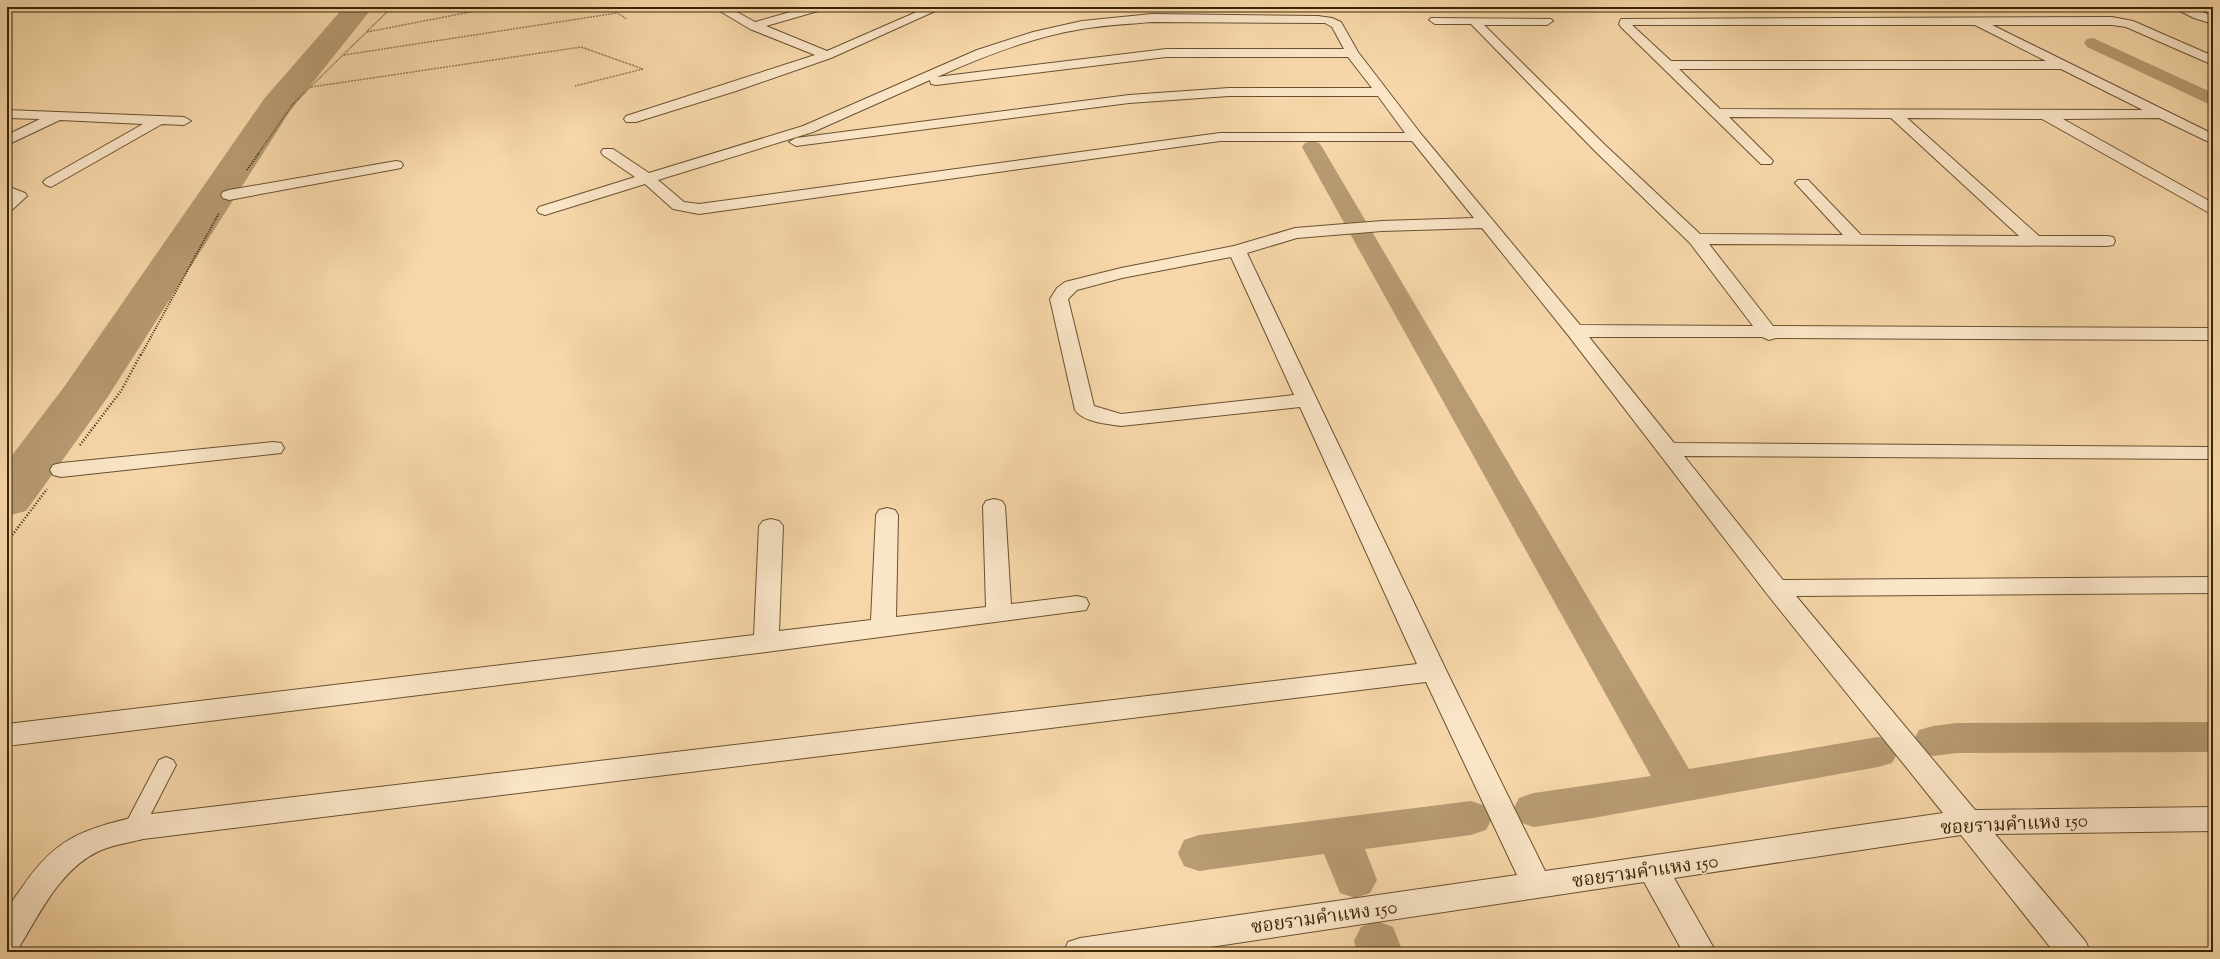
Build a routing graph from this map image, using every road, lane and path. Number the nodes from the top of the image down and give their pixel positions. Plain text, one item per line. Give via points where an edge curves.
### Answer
1 (392, 7) edge
2 (496, 7) edge
3 (719, 7) edge
4 (821, 7) edge
5 (938, 7) edge
6 (2182, 8) dead end
7 (627, 19) dead end
8 (1435, 20) dead end
9 (2213, 20) edge
10 (1474, 21) junction
11 (1547, 21) dead end
12 (1977, 22) junction
13 (754, 26) junction
14 (366, 32) junction
15 (1352, 53) junction
16 (343, 55) junction
17 (827, 55) junction
18 (2213, 61) edge
19 (1667, 65) junction
20 (2064, 66) junction
21 (911, 84) junction
22 (575, 86) dead end
23 (310, 87) junction
24 (1382, 92) junction
25 (1716, 112) junction
26 (7, 114) edge
27 (1894, 114) junction
28 (2161, 114) junction
29 (2046, 115) junction
30 (58, 116) junction
31 (631, 119) dead end
32 (160, 120) junction
33 (832, 120) junction
34 (184, 121) dead end
35 (850, 135) junction
36 (1416, 136) junction
37 (2213, 140) edge
38 (7, 141) edge
39 (749, 148) junction
40 (608, 152) dead end
41 (1766, 161) dead end
42 (396, 165) dead end
43 (648, 179) junction
44 (51, 182) dead end
45 (1803, 183) dead end
46 (7, 191) edge
47 (229, 195) junction
48 (7, 206) edge
49 (545, 210) dead end
50 (2213, 210) edge
51 (1486, 223) junction
52 (1696, 239) junction
53 (1856, 239) junction
54 (2034, 240) junction
55 (2107, 241) dead end
56 (1237, 251) junction
57 (1575, 331) junction
58 (1769, 334) junction
59 (2213, 334) edge
60 (1307, 400) junction
61 (273, 448) dead end
62 (1668, 449) junction
63 (2213, 453) edge
64 (61, 470) junction
65 (994, 506) dead end
66 (886, 515) dead end
67 (771, 526) dead end
68 (7, 542) edge
69 (2213, 585) edge
70 (1776, 588) junction
71 (1077, 604) dead end
72 (999, 614) junction
73 (883, 628) junction
74 (766, 643) junction
75 (1434, 672) junction
76 (7, 735) edge
77 (166, 765) dead end
78 (2213, 819) edge
79 (1967, 822) junction
80 (134, 829) junction
81 (1652, 869) junction
82 (1537, 886) junction
83 (7, 939) edge
84 (1136, 948) edge
85 (1080, 952) edge
86 (1700, 952) edge
87 (2074, 952) edge

1 - 14 path
2 - 14 path
3 - 13 street
4 - 13 street
5 - 17 street
6 - 9 street
7 - 16 path via 617,13
8 - 10 street
10 - 11 street
10 - 52 street via 1600,148
12 - 18 street via 2122,22
12 - 19 street via 1626,21 1625,24
12 - 20 street
13 - 17 street
14 - 16 path
15 - 21 street via 1158,54
15 - 21 street via 1337,25 1325,20 1196,17 1128,20 1082,25 1037,35 981,53
15 - 24 street
16 - 23 path
17 - 31 street
19 - 20 street
19 - 25 street
20 - 28 street
21 - 33 street
22 - 23 path via 643,69 581,47
23 - 47 path via 293,104
24 - 35 street via 1229,92 1129,99
24 - 36 street
25 - 27 street
25 - 41 street
26 - 30 street
27 - 29 street
27 - 54 street
28 - 29 street
28 - 37 street
29 - 50 street
30 - 32 street
30 - 38 street
32 - 34 street
32 - 44 street
33 - 35 street via 831,126
33 - 39 street
35 - 39 street
36 - 43 street via 1220,137 699,209 679,206
36 - 51 street
39 - 43 street
40 - 43 street
42 - 47 street
43 - 49 street
45 - 53 street
46 - 48 street via 19,196
47 - 64 path via 121,391
51 - 56 street via 1382,226 1295,233
51 - 57 street
52 - 53 street
52 - 58 street
53 - 54 street
54 - 55 street
56 - 60 street
56 - 60 street via 1121,273 1071,286 1063,292 1059,299 1085,410 1121,420
57 - 58 street
57 - 62 street
58 - 59 street
60 - 75 street
61 - 64 street
62 - 63 street
62 - 70 street
64 - 68 path
65 - 72 street
66 - 73 street
67 - 74 street
69 - 70 street
70 - 79 street
71 - 72 street
72 - 73 street
73 - 74 street
74 - 76 street
75 - 80 street
75 - 82 street
77 - 80 lane
78 - 79 street, ซอยรามคำแหง 150
79 - 81 street, ซอยรามคำแหง 150
79 - 87 street
80 - 83 street via 109,835 69,854 55,867
81 - 82 street, ซอยรามคำแหง 150
81 - 86 street
82 - 84 street, ซอยรามคำแหง 150
84 - 85 street, ซอยรามคำแหง 150

